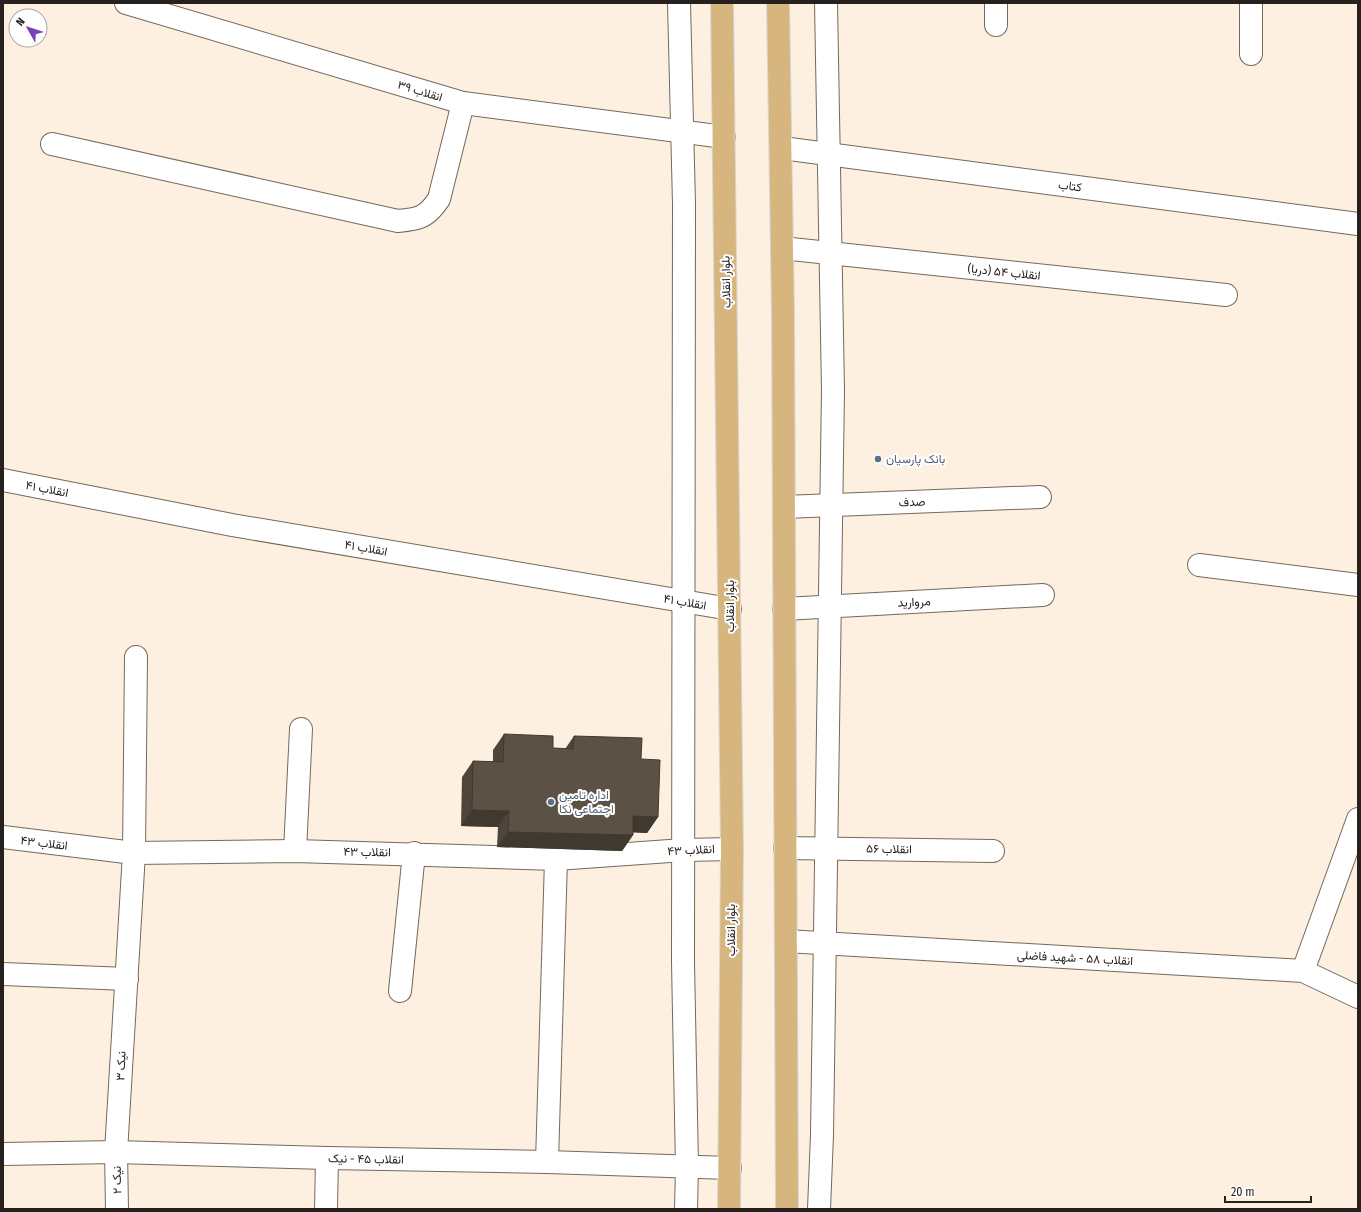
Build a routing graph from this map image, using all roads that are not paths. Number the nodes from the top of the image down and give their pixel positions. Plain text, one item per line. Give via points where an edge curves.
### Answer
1 (126, 3) edge
2 (679, 3) edge
3 (722, 3) edge
4 (778, 3) edge
5 (826, 3) edge
6 (996, 3) edge
7 (1251, 3) edge
8 (996, 25) dead end
9 (1251, 54) dead end
10 (463, 103) junction
11 (682, 131) junction
12 (724, 137) junction
13 (52, 144) dead end
14 (782, 148) junction
15 (828, 154) junction
16 (1358, 224) edge
17 (782, 248) junction
18 (830, 253) junction
19 (1226, 295) dead end
20 (3, 480) edge
21 (1040, 497) dead end
22 (832, 505) junction
23 (784, 507) junction
24 (1199, 565) dead end
25 (1358, 585) edge
26 (1043, 595) dead end
27 (682, 601) junction
28 (830, 606) junction
29 (730, 609) junction
30 (784, 609) junction
31 (136, 657) dead end
32 (301, 729) dead end
33 (1358, 819) edge
34 (3, 837) edge
35 (785, 848) junction
36 (826, 848) junction
37 (732, 849) junction
38 (684, 850) junction
39 (295, 851) junction
40 (993, 851) dead end
41 (414, 853) junction
42 (134, 854) junction
43 (556, 859) junction
44 (786, 941) junction
45 (825, 943) junction
46 (1303, 971) junction
47 (3, 974) edge
48 (126, 979) junction
49 (400, 990) dead end
50 (1358, 997) edge
51 (116, 1152) junction
52 (3, 1154) edge
53 (327, 1158) junction
54 (547, 1162) junction
55 (687, 1167) junction
56 (730, 1168) junction
57 (117, 1209) edge
58 (326, 1209) edge
59 (686, 1209) edge
60 (729, 1209) edge
61 (787, 1209) edge
62 (819, 1209) edge

1 - 10 street, انقلاب ۳۹
2 - 11 street
3 - 12 main road, بلوار انقلاب
4 - 14 main road
5 - 15 street
6 - 8 street
7 - 9 street
10 - 11 street, انقلاب ۳۹
10 - 13 street via 439,199 431,211 418,219 398,221
11 - 12 street, انقلاب ۳۹
11 - 27 street
12 - 29 main road, بلوار انقلاب
14 - 15 street, کتاب
14 - 17 main road
15 - 16 street, کتاب
15 - 18 street
17 - 18 street, انقلاب ۵۴ (دریا)
17 - 23 main road
18 - 19 street, انقلاب ۵۴ (دریا)
18 - 22 street
20 - 27 street, انقلاب ۴۱ via 240,526
21 - 22 street, صدف
22 - 23 street, صدف
22 - 28 street
23 - 30 main road
24 - 25 street
26 - 28 street, مروارید
27 - 29 street, انقلاب ۴۱
27 - 38 street
28 - 30 street, مروارید
28 - 36 street
29 - 37 main road, بلوار انقلاب
30 - 35 main road
31 - 42 street, نیک ۳
32 - 39 street
33 - 46 street
34 - 42 street, انقلاب ۴۳
35 - 36 street, انقلاب ۵۶
35 - 44 main road
36 - 40 street, انقلاب ۵۶
36 - 45 street
37 - 38 street, انقلاب ۴۳
37 - 56 main road, بلوار انقلاب
38 - 43 street, انقلاب ۴۳
38 - 55 street via 683,962
39 - 41 street, انقلاب ۴۳
39 - 42 street, انقلاب ۴۳
41 - 43 street, انقلاب ۴۳
41 - 49 street
42 - 48 street, نیک ۳
43 - 54 street
44 - 45 street, انقلاب ۵۸ - شهید فاضلی
44 - 61 main road
45 - 46 street, انقلاب ۵۸ - شهید فاضلی
45 - 62 street
46 - 50 street, انقلاب ۵۸ - شهید فاضلی
47 - 48 street
48 - 51 street, نیک ۳
51 - 52 street, انقلاب ۴۵ - نیک
51 - 53 street, انقلاب ۴۵ - نیک
51 - 57 street, نیک ۲
53 - 54 street, انقلاب ۴۵ - نیک
53 - 58 street
54 - 55 street, انقلاب ۴۵ - نیک
55 - 56 street, انقلاب ۴۵ - نیک
55 - 59 street
56 - 60 main road, بلوار انقلاب

